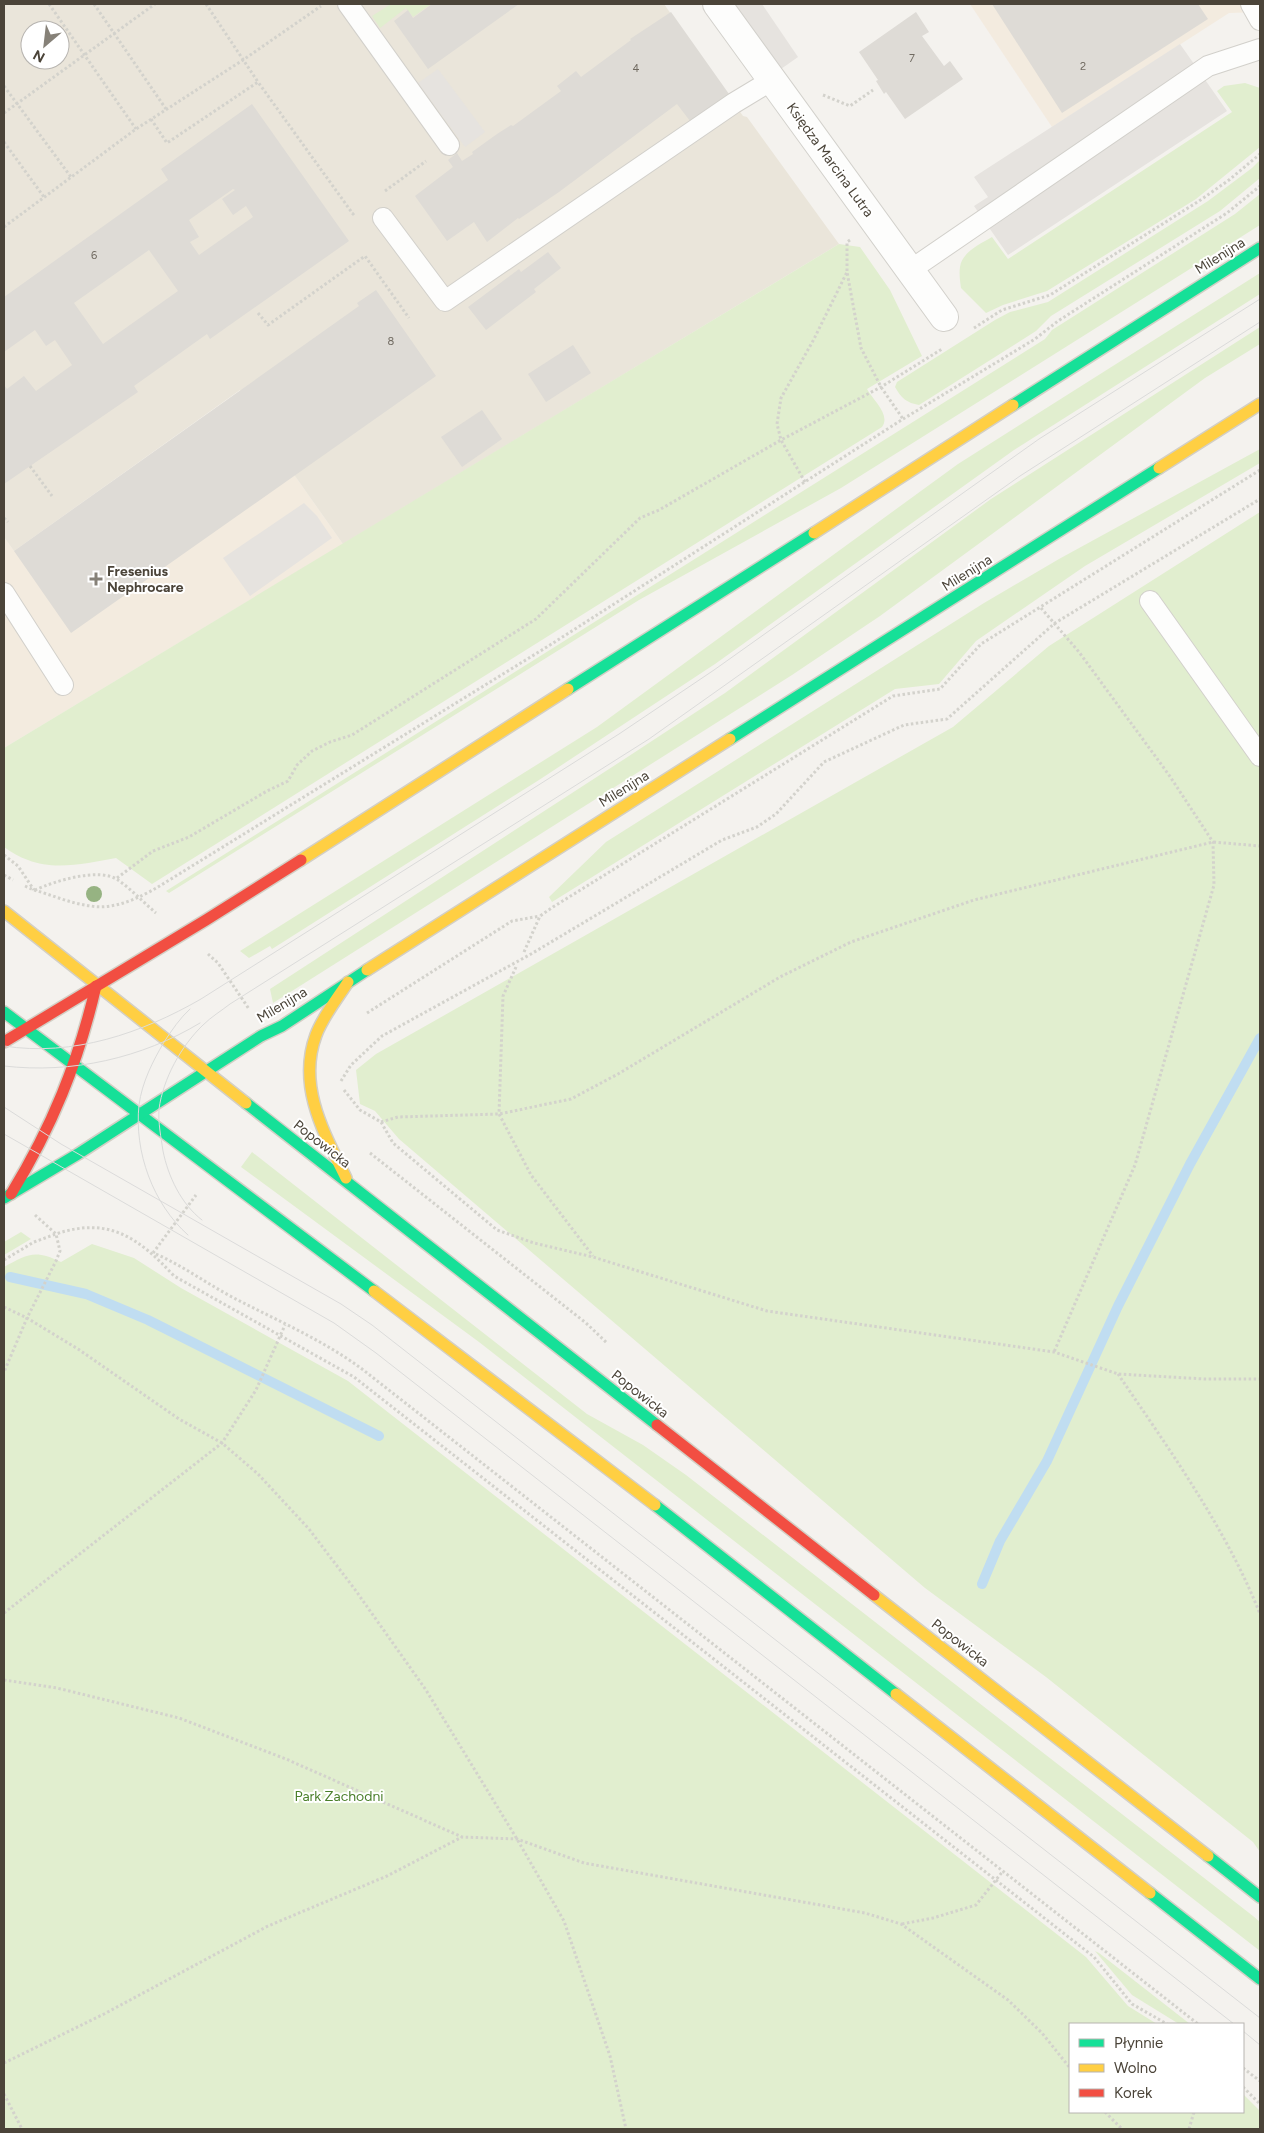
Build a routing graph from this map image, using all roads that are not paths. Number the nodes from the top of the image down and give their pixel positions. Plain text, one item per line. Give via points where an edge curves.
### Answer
1 (348, 4) edge
2 (717, 4) edge
3 (1251, 4) edge
4 (1260, 20) edge
5 (1260, 49) edge
6 (779, 89) junction
7 (449, 145) road end
8 (383, 218) dead end
9 (1260, 248) edge
10 (909, 271) junction
11 (944, 317) dead end
12 (1260, 404) edge
13 (4, 593) edge
14 (1150, 601) dead end
15 (63, 685) dead end
16 (1260, 756) edge
17 (4, 911) edge
18 (348, 982) junction
19 (96, 986) junction
20 (4, 1012) edge
21 (25, 1029) junction
22 (4, 1042) edge
23 (75, 1066) junction
24 (206, 1072) junction
25 (139, 1114) junction
26 (349, 1184) junction
27 (7, 1196) edge
28 (1260, 1897) edge
29 (1260, 1979) edge

1 - 7 lane
2 - 6 street, Księdza Marcina Lutra
3 - 4 lane
5 - 10 lane via 1208,66
6 - 8 lane via 718,114 445,301
6 - 10 street, Księdza Marcina Lutra
9 - 19 street, Milenijna via 206,920
10 - 11 street, Księdza Marcina Lutra
12 - 18 street, Milenijna
13 - 15 lane
14 - 16 lane
17 - 19 street, Popowicka
18 - 24 street, Milenijna
18 - 26 street via 317,1032 309,1068 311,1101
19 - 21 street, Milenijna
19 - 23 street
19 - 24 street, Popowicka
20 - 21 street
21 - 22 street, Milenijna
21 - 23 street
23 - 25 street
23 - 27 street via 48,1132
24 - 25 street, Milenijna
24 - 26 street, Popowicka
25 - 27 street, Milenijna
25 - 29 street via 568,1437
26 - 28 street, Popowicka

